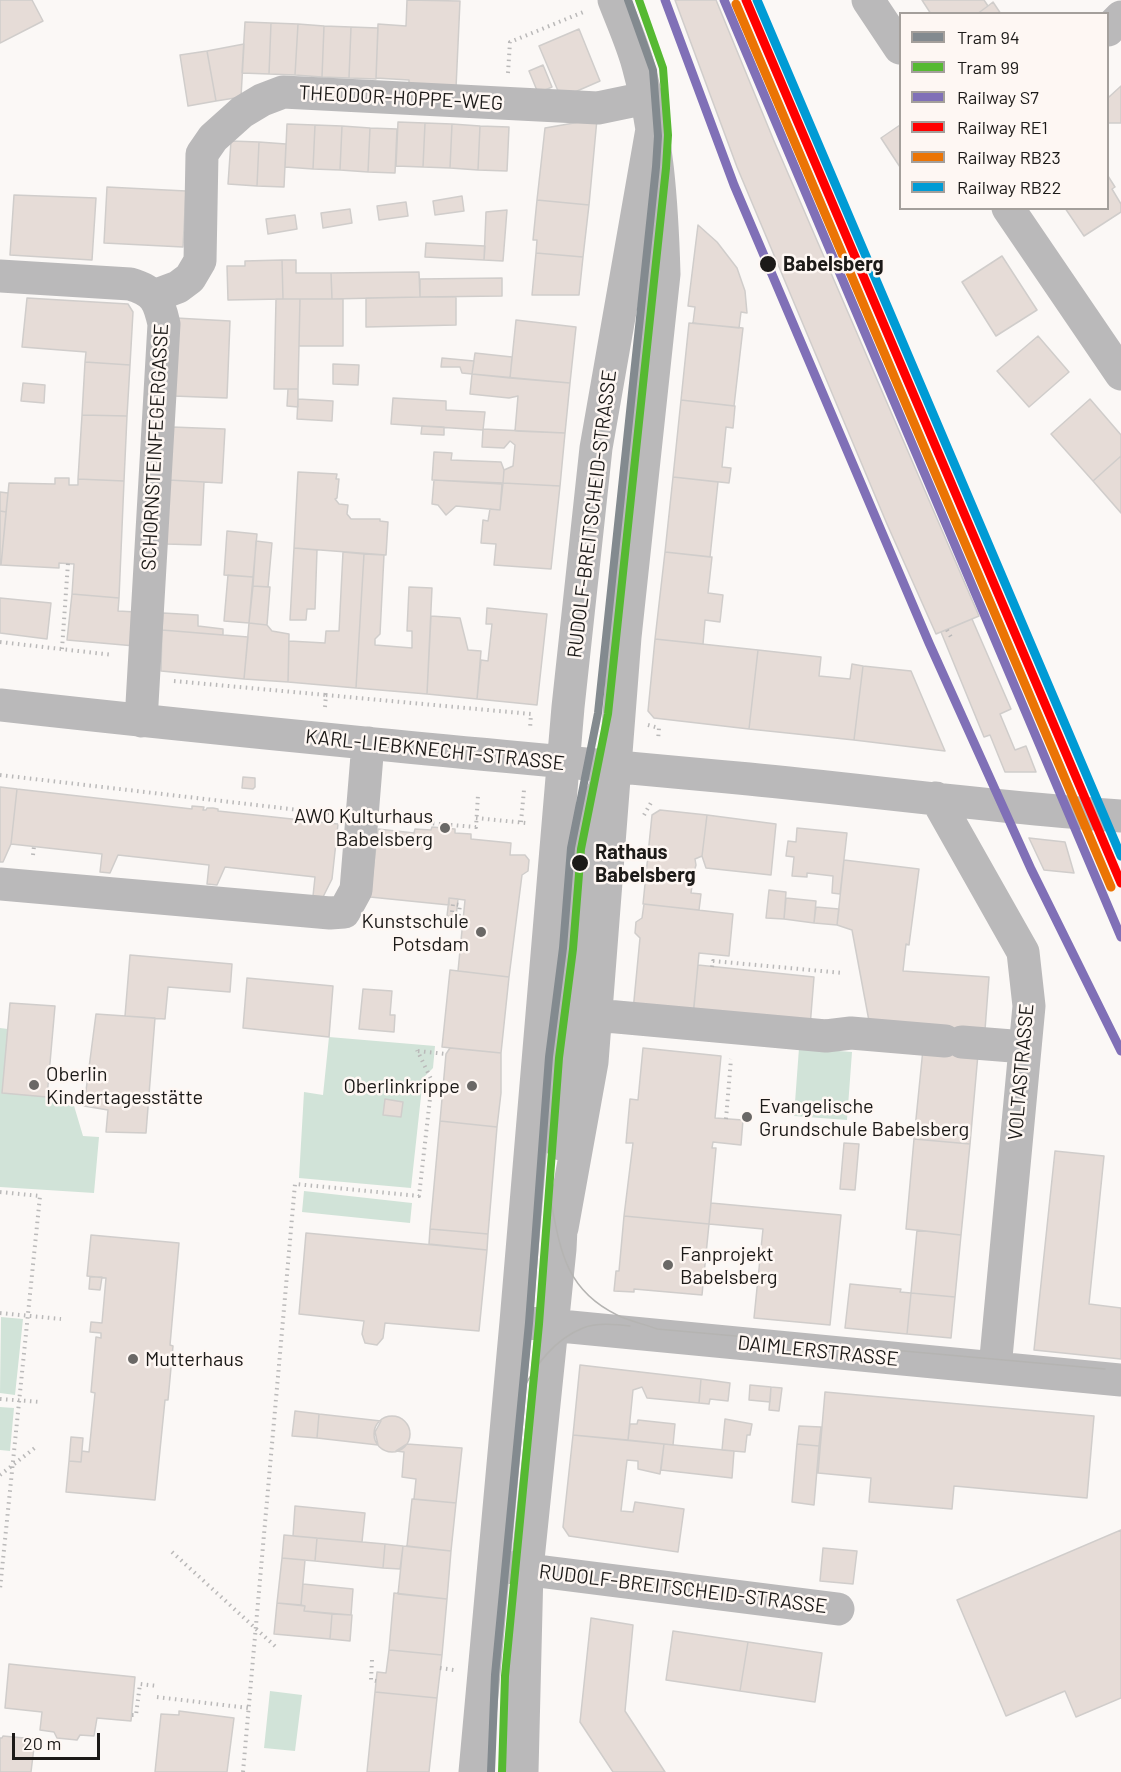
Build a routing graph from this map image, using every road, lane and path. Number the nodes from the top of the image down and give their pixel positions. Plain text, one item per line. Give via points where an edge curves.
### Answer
1 (868, 0) edge
2 (602, 4) edge
3 (1121, 17) edge
4 (1109, 28) edge
5 (899, 46) edge
6 (507, 103) junction
7 (649, 114) junction
8 (1009, 210) edge
9 (0, 276) edge
10 (154, 296) junction
11 (1121, 374) edge
12 (68, 563) dead end
13 (947, 630) dead end
14 (951, 637) dead end
15 (62, 650) dead end
16 (0, 705) edge
17 (141, 721) junction
18 (567, 722) junction
19 (369, 743) junction
20 (563, 762) junction
21 (615, 767) junction
22 (0, 775) edge
23 (478, 795) dead end
24 (936, 798) junction
25 (1121, 816) edge
26 (362, 817) junction
27 (0, 884) edge
28 (452, 912) dead end
29 (429, 921) dead end
30 (712, 967) dead end
31 (843, 973) dead end
32 (596, 1015) junction
33 (1025, 1047) junction
34 (446, 1054) dead end
35 (0, 1192) edge
36 (562, 1228) junction
37 (0, 1313) edge
38 (28, 1316) junction
39 (61, 1318) dead end
40 (516, 1323) junction
41 (551, 1325) junction
42 (995, 1368) junction
43 (1121, 1380) edge
44 (0, 1399) edge
45 (19, 1400) junction
46 (41, 1402) dead end
47 (36, 1447) dead end
48 (12, 1466) junction
49 (0, 1475) edge
50 (172, 1552) dead end
51 (493, 1565) junction
52 (527, 1569) junction
53 (0, 1589) edge
54 (838, 1609) dead end
55 (256, 1629) junction
56 (277, 1648) dead end
57 (372, 1660) dead end
58 (376, 1681) dead end
59 (158, 1686) dead end
60 (157, 1697) dead end
61 (248, 1708) junction
62 (132, 1715) dead end
63 (243, 1772) edge
64 (475, 1772) edge
65 (522, 1772) edge

1 - 5 street
2 - 6 path via 510,42
2 - 7 street, RUDOLF-BREITSCHEID-STRASSE via 638,63
3 - 4 street
6 - 7 street, THEODOR-HOPPE-WEG
6 - 10 street, THEODOR-HOPPE-WEG via 283,92 262,100 227,124 202,154 200,261 190,278
7 - 18 street, RUDOLF-BREITSCHEID-STRASSE via 596,448
7 - 21 street, RUDOLF-BREITSCHEID-STRASSE via 662,216 664,274
8 - 11 street
9 - 10 street, SCHORNSTEINFEGERGASSE via 130,284
10 - 17 street, SCHORNSTEINFEGERGASSE via 164,324
12 - 15 path
13 - 14 path
16 - 17 street, KARL-LIEBKNECHT-STRASSE
17 - 19 street, KARL-LIEBKNECHT-STRASSE
18 - 20 street, RUDOLF-BREITSCHEID-STRASSE
18 - 21 street
19 - 20 street, KARL-LIEBKNECHT-STRASSE
19 - 26 street
20 - 21 street, KARL-LIEBKNECHT-STRASSE
20 - 40 street, RUDOLF-BREITSCHEID-STRASSE
21 - 24 street, KARL-LIEBKNECHT-STRASSE
21 - 32 street, RUDOLF-BREITSCHEID-STRASSE
21 - 36 street, RUDOLF-BREITSCHEID-STRASSE via 582,839 561,1059
22 - 26 path
23 - 26 path via 476,827
24 - 25 street, KARL-LIEBKNECHT-STRASSE
24 - 33 street, VOLTASTRASSE via 1023,952 1029,1006
26 - 27 street via 356,890 344,912
28 - 29 path via 453,904 460,905 458,920 432,917
30 - 31 path via 713,961
32 - 33 street via 826,1036 851,1034
32 - 36 street, RUDOLF-BREITSCHEID-STRASSE via 592,1062
33 - 42 street, VOLTASTRASSE
34 - 55 path via 417,1050 432,1081 419,1196 295,1184
35 - 38 path via 40,1196
36 - 41 street, RUDOLF-BREITSCHEID-STRASSE
37 - 38 path
38 - 39 path
38 - 45 path
40 - 41 street, DAIMLERSTRASSE
40 - 51 street, RUDOLF-BREITSCHEID-STRASSE
41 - 42 street, DAIMLERSTRASSE
41 - 52 street, RUDOLF-BREITSCHEID-STRASSE
42 - 43 street, DAIMLERSTRASSE
44 - 45 path
45 - 46 path
45 - 48 path
47 - 48 path
48 - 49 path
48 - 53 path
50 - 55 path
51 - 52 street, RUDOLF-BREITSCHEID-STRASSE
51 - 64 street, RUDOLF-BREITSCHEID-STRASSE
52 - 54 street, RUDOLF-BREITSCHEID-STRASSE
52 - 65 street, RUDOLF-BREITSCHEID-STRASSE
55 - 56 path
55 - 61 path
57 - 58 path via 370,1680
59 - 62 path via 140,1684 136,1715
60 - 61 path
61 - 63 path

